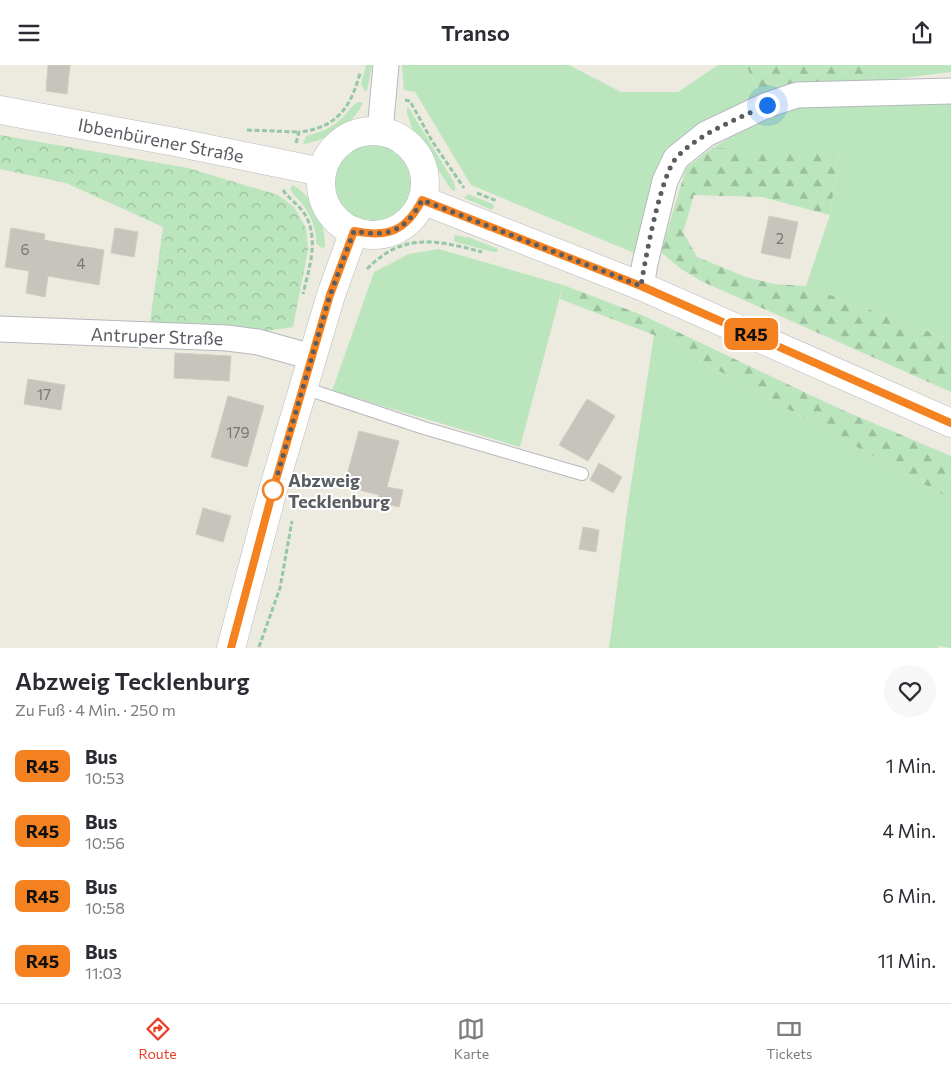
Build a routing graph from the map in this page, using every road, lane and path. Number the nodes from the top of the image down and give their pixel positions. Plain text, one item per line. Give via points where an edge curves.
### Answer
1 (362, 65) edge
2 (386, 65) edge
3 (951, 91) edge
4 (384, 97) junction
5 (0, 110) edge
6 (380, 131) junction
7 (290, 166) junction
8 (322, 172) junction
9 (422, 200) junction
10 (501, 204) dead end
11 (354, 231) junction
12 (445, 242) dead end
13 (365, 272) dead end
14 (641, 286) junction
15 (303, 296) dead end
16 (0, 329) edge
17 (312, 357) junction
18 (304, 388) junction
19 (951, 423) edge
20 (582, 474) dead end
21 (231, 648) edge

1 - 7 path via 354,95 344,109 330,123 312,131 299,132
2 - 4 street
3 - 14 street via 797,95 767,105 706,134 676,158 665,181
4 - 6 street
4 - 10 path via 410,101 463,187
5 - 7 main road, Ibbenbürener Straße
6 - 8 main road via 364,131 336,146
6 - 9 main road via 398,136 412,147 422,163 426,182
7 - 8 main road, Ibbenbürener Straße
7 - 15 path via 282,191 305,214 311,230 313,250
8 - 11 main road via 322,193 328,209 340,223
9 - 11 main road via 415,214 403,226 388,233 372,235
9 - 14 main road
11 - 17 main road via 330,295
12 - 13 path via 421,241 397,247 378,258
14 - 19 main road
16 - 17 street, Antruper Straße via 227,338 258,342
17 - 18 main road
18 - 20 lane via 424,428
18 - 21 main road

